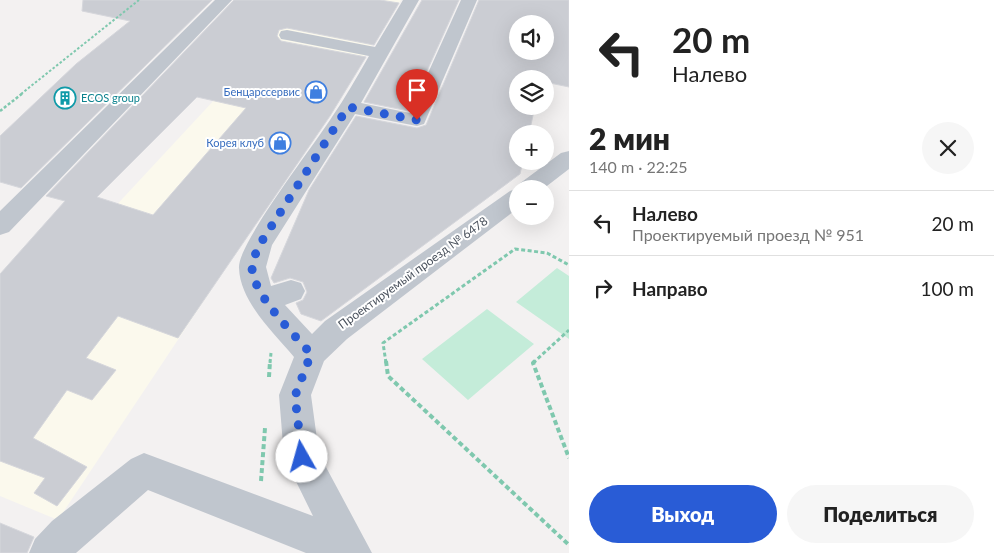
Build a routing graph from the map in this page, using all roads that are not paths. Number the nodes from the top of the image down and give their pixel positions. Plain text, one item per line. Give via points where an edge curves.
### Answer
1 (224, 0) edge
2 (411, 0) edge
3 (469, 0) edge
4 (287, 35) dead end
5 (380, 53) junction
6 (348, 114) junction
7 (569, 158) edge
8 (539, 180) edge
9 (509, 203) edge
10 (0, 226) edge
11 (311, 354) junction
12 (350, 551) edge
13 (50, 553) edge

1 - 10 street
2 - 5 street
3 - 6 street via 417,120
4 - 5 street
5 - 6 street
6 - 11 street via 260,244 252,266 257,285 279,296
7 - 8 street
9 - 11 street, Проектируемый проезд № 6478 via 336,330
11 - 12 street via 295,396 302,457
12 - 13 street via 144,471 66,535

